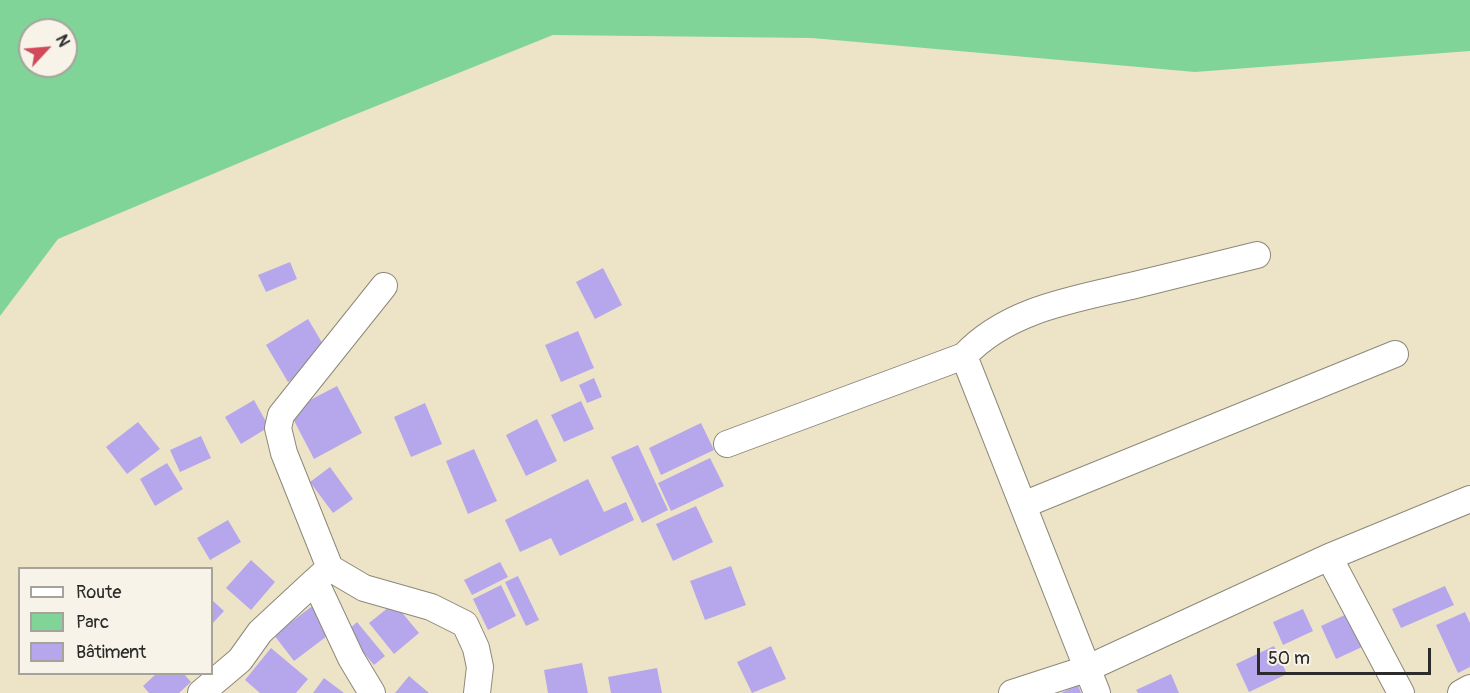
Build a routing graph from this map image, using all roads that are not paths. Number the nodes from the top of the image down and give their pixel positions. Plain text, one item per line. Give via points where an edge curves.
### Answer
1 (1257, 255) dead end
2 (384, 286) dead end
3 (1395, 354) dead end
4 (964, 356) junction
5 (727, 444) dead end
6 (1470, 499) edge
7 (1023, 506) junction
8 (1329, 558) junction
9 (322, 574) junction
10 (1086, 669) junction
11 (1470, 688) edge
12 (201, 693) edge
13 (372, 693) edge
14 (477, 693) edge
15 (1012, 693) edge
16 (1097, 693) edge
17 (1401, 693) edge
18 (1461, 693) edge

1 - 4 street via 1044,307 1000,326
2 - 9 street via 281,415 278,428
3 - 7 street
4 - 5 street
4 - 7 street
6 - 8 street
7 - 10 street
8 - 10 street
8 - 17 street
9 - 12 street via 260,632 240,660
9 - 13 street via 351,658
9 - 14 street via 431,607 465,624 480,667
10 - 15 street
10 - 16 street
11 - 18 street

